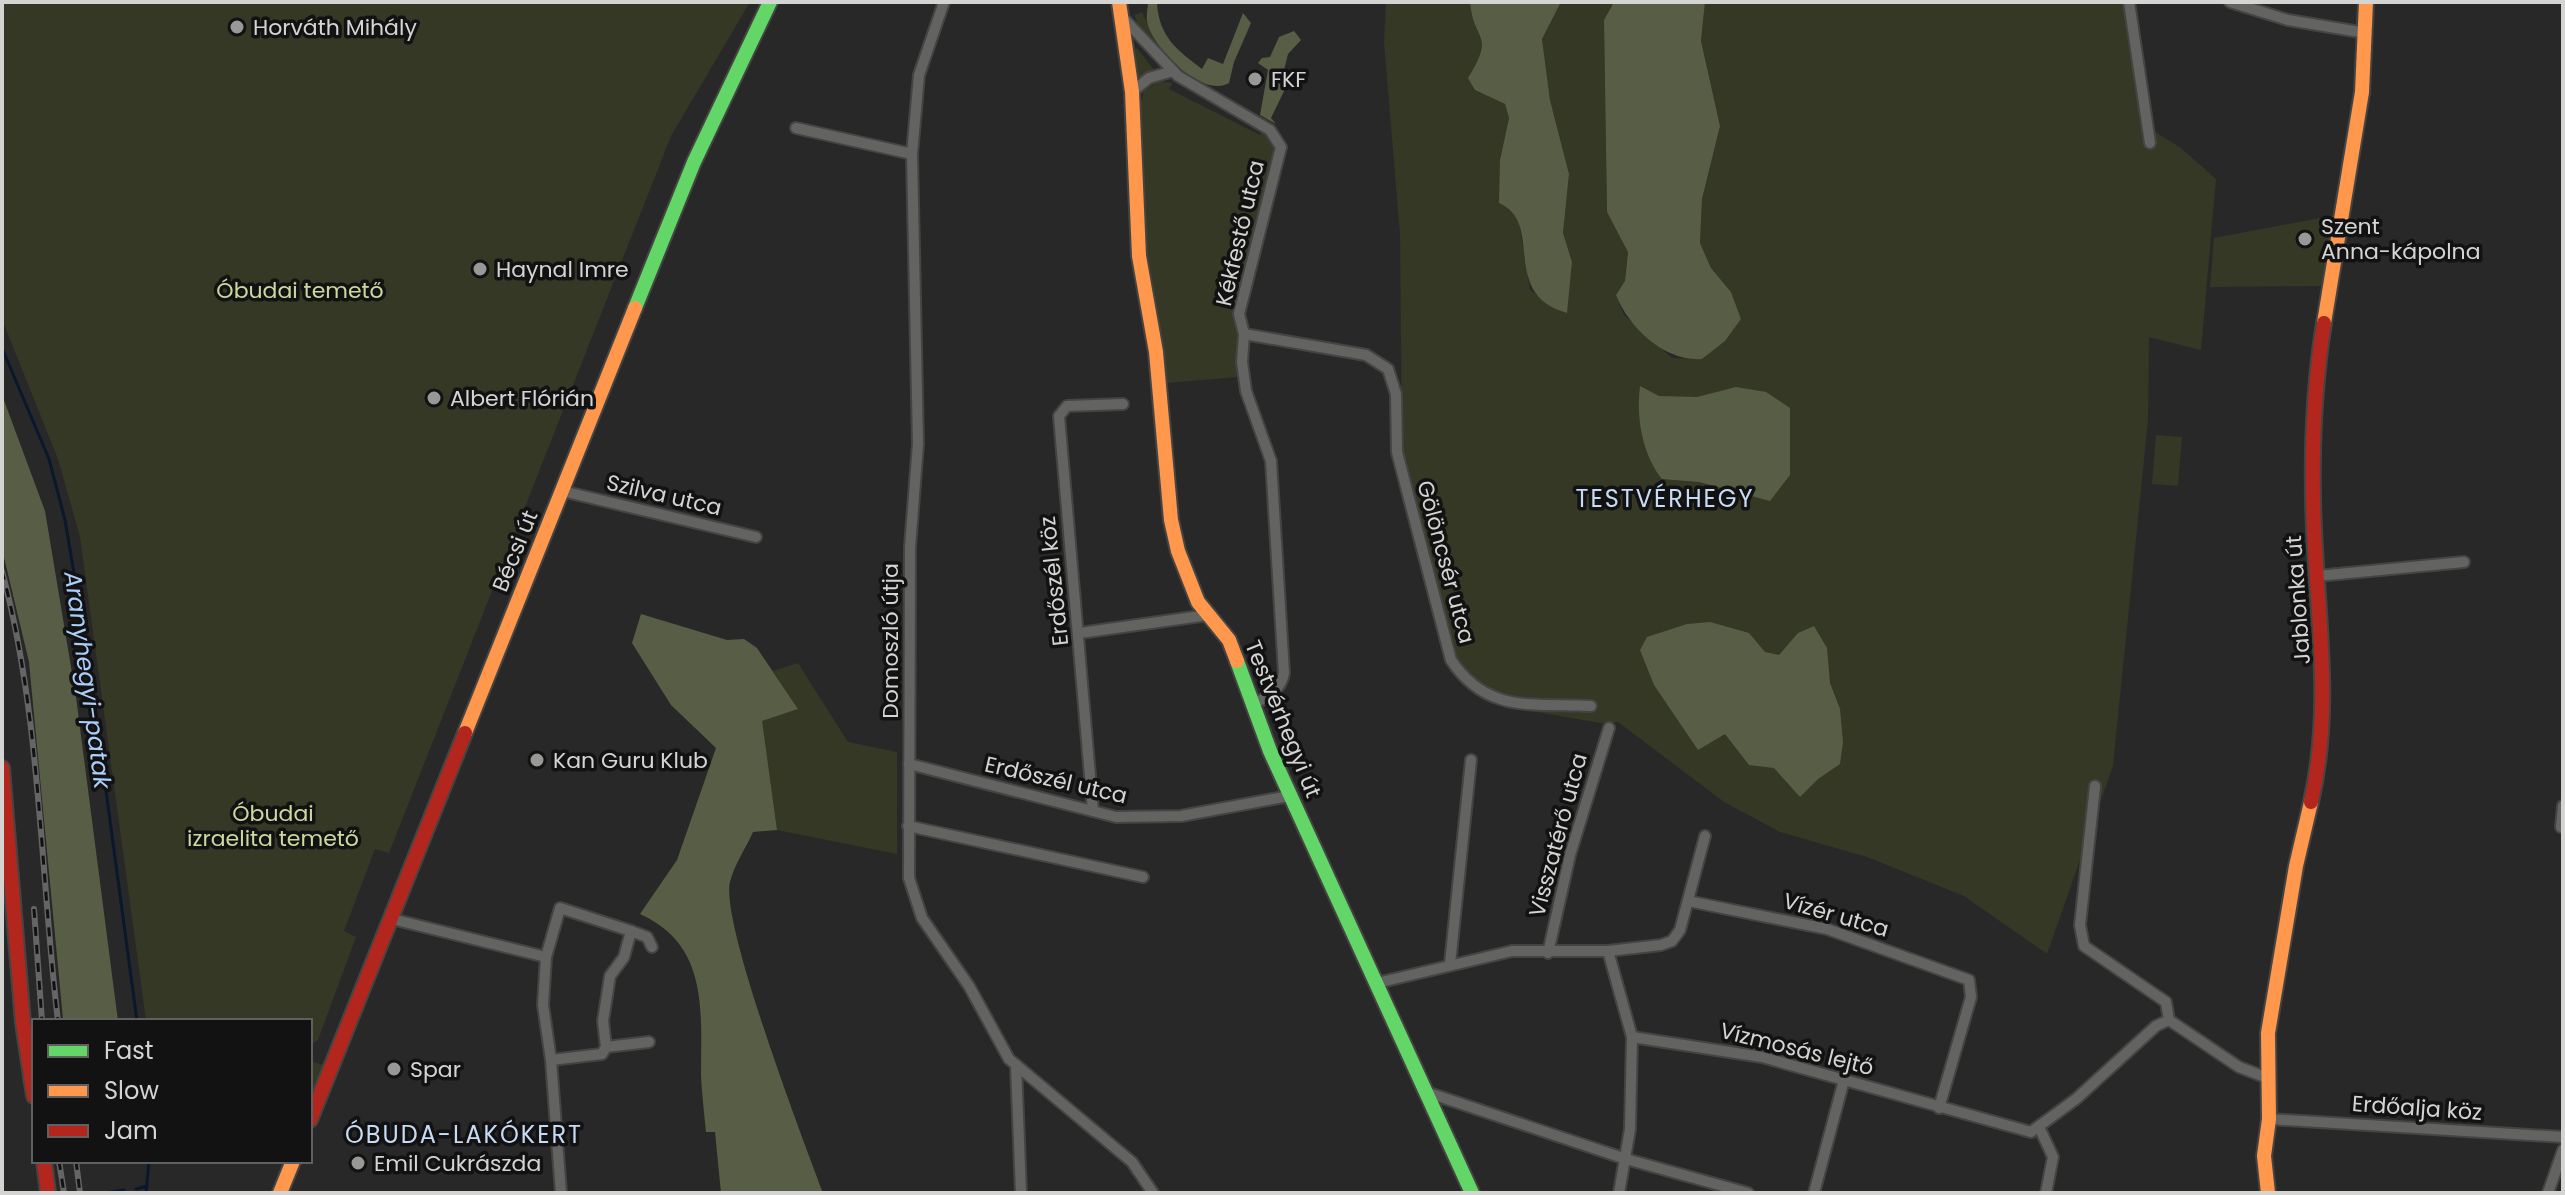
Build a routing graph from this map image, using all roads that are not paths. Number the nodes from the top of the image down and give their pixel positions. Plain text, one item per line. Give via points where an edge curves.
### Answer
1 (770, 2) edge
2 (944, 2) edge
3 (1119, 2) edge
4 (2129, 2) edge
5 (2230, 2) edge
6 (2366, 2) edge
7 (1124, 19) junction
8 (2366, 33) junction
9 (1173, 71) junction
10 (1132, 92) junction
11 (796, 128) dead end
12 (2150, 143) dead end
13 (912, 154) junction
14 (1244, 334) junction
15 (1123, 404) dead end
16 (562, 491) junction
17 (756, 537) dead end
18 (2464, 562) dead end
19 (2317, 576) junction
20 (1208, 615) junction
21 (1080, 633) junction
22 (1251, 705) junction
23 (1591, 706) dead end
24 (1609, 728) dead end
25 (1471, 760) dead end
26 (909, 764) junction
27 (2, 768) edge
28 (2095, 786) dead end
29 (1289, 796) junction
30 (2563, 809) edge
31 (1093, 811) junction
32 (908, 826) junction
33 (2561, 827) dead end
34 (1705, 836) dead end
35 (1143, 877) dead end
36 (1688, 901) junction
37 (392, 919) junction
38 (631, 931) junction
39 (652, 947) dead end
40 (1608, 951) junction
41 (1548, 953) junction
42 (546, 957) junction
43 (1450, 964) junction
44 (1377, 983) junction
45 (2169, 1020) junction
46 (1632, 1037) junction
47 (649, 1042) dead end
48 (606, 1047) junction
49 (551, 1060) junction
50 (1016, 1065) junction
51 (2270, 1079) junction
52 (1844, 1080) junction
53 (32, 1083) edge
54 (1426, 1092) junction
55 (1939, 1108) junction
56 (312, 1115) edge
57 (2269, 1119) junction
58 (2040, 1129) junction
59 (2563, 1137) edge
60 (2563, 1150) edge
61 (1626, 1159) junction
62 (44, 1163) edge
63 (292, 1163) edge
64 (48, 1193) edge
65 (280, 1193) edge
66 (561, 1193) edge
67 (1021, 1193) edge
68 (1153, 1193) edge
69 (1472, 1193) edge
70 (1619, 1193) edge
71 (1748, 1193) edge
72 (1814, 1193) edge
73 (2046, 1193) edge
74 (2268, 1193) edge
75 (2548, 1193) edge

1 - 16 street, Bécsi út via 694,162
2 - 13 street, Domoszló útja via 919,75
3 - 7 street, Testvérhegyi út
4 - 12 street
5 - 8 street via 2288,20
6 - 8 street, Jablonka út
7 - 9 street, Kékfestő utca
7 - 10 street, Testvérhegyi út
8 - 19 street, Jablonka út via 2351,170 2314,382
9 - 10 street via 1149,78
9 - 14 street, Kékfestő utca via 1270,130 1279,141 1281,151 1240,308
10 - 20 street, Testvérhegyi út via 1136,231 1161,389 1171,520 1190,587
11 - 13 street
13 - 26 street, Domoszló útja via 918,444 910,547
14 - 22 street, Kékfestő utca via 1246,391 1271,461 1284,673 1277,689
14 - 23 street, Gölöncsér utca via 1381,361 1396,394 1397,452 1451,660 1472,686 1496,700
15 - 21 street, Erdőszél köz via 1067,406 1059,416
16 - 17 street, Szilva utca
16 - 37 street, Bécsi út
18 - 19 street
19 - 51 street, Jablonka út via 2326,667 2323,733 2268,1033
20 - 21 street
20 - 22 street, Testvérhegyi út via 1229,640
21 - 31 street, Erdőszél köz
22 - 29 street, Testvérhegyi út
24 - 41 street, Visszatérő utca via 1570,855
25 - 43 street
26 - 31 street, Erdőszél utca
26 - 32 street, Domoszló útja
27 - 53 street
28 - 45 street via 2080,925 2084,946 2166,1002
29 - 31 street, Erdőszél utca via 1181,816 1129,818
29 - 44 street, Testvérhegyi út
30 - 33 street
32 - 35 street
32 - 50 street, Domoszló útja via 909,878 918,910
34 - 36 street
36 - 40 street via 1672,941
36 - 55 street, Vízér utca via 1827,929 1969,980 1971,997
37 - 42 street
37 - 56 street, Bécsi út
38 - 39 street via 647,937
38 - 42 street via 560,908
38 - 48 street via 624,957 610,976 603,1021
40 - 41 street
40 - 46 street
41 - 43 street via 1512,951
42 - 49 street via 543,1005
43 - 44 street
44 - 54 street, Testvérhegyi út
45 - 51 street via 2239,1067
45 - 58 street
46 - 52 street, Vízmosás lejtő via 1723,1049
46 - 61 street
47 - 48 street
48 - 49 street via 602,1054
49 - 66 street
50 - 67 street
50 - 68 street, Domoszló útja via 1132,1162
51 - 57 street, Jablonka út
52 - 55 street, Vízmosás lejtő
52 - 72 street
54 - 61 street
54 - 69 street, Testvérhegyi út
55 - 58 street, Vízmosás lejtő via 2021,1132
57 - 59 street, Erdőalja köz
57 - 74 street, Jablonka út via 2264,1156
58 - 73 street via 2053,1157
60 - 75 street
61 - 70 street
61 - 71 street
62 - 64 street
63 - 65 street

